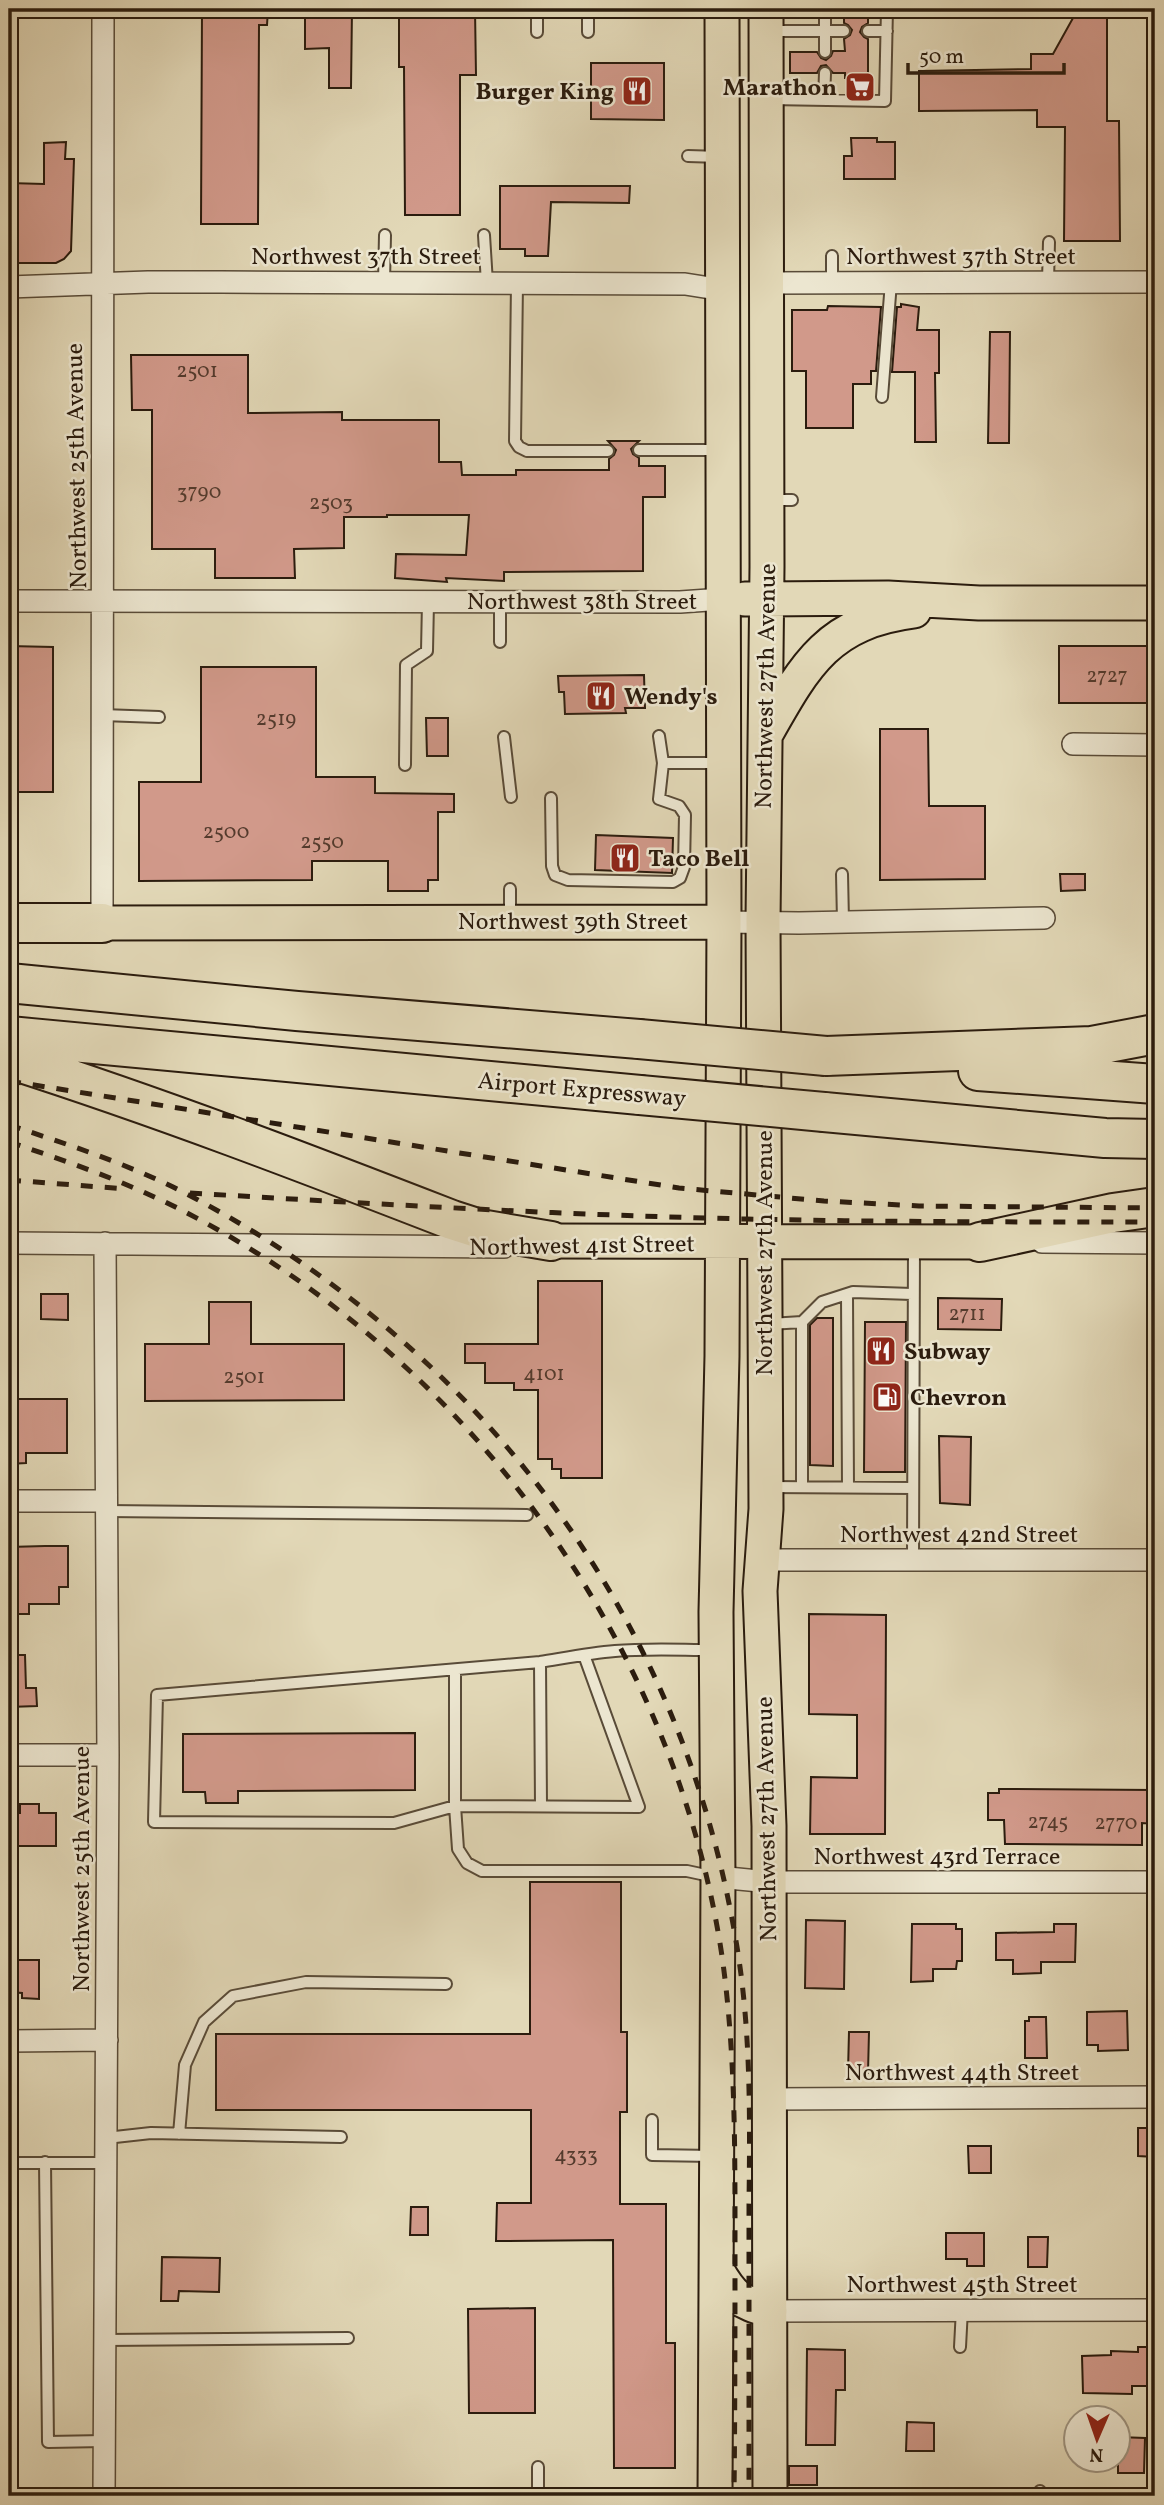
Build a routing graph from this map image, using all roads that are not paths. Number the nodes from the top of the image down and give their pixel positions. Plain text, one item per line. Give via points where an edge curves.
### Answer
1 (103, 9) edge
2 (537, 9) edge
3 (588, 9) edge
4 (722, 9) edge
5 (825, 9) edge
6 (887, 9) edge
7 (766, 20) edge
8 (825, 30) junction
9 (844, 31) dead end
10 (868, 31) dead end
11 (887, 31) junction
12 (537, 32) dead end
13 (588, 32) dead end
14 (825, 52) dead end
15 (824, 73) dead end
16 (766, 99) junction
17 (824, 100) junction
18 (688, 156) dead end
19 (723, 157) junction
20 (385, 235) dead end
21 (484, 235) dead end
22 (1049, 242) dead end
23 (832, 256) dead end
24 (891, 282) junction
25 (1048, 282) junction
26 (1155, 282) edge
27 (384, 283) junction
28 (487, 283) junction
29 (517, 283) junction
30 (766, 283) junction
31 (832, 283) junction
32 (101, 285) junction
33 (9, 287) edge
34 (723, 290) junction
35 (766, 365) junction
36 (882, 397) dead end
37 (639, 450) dead end
38 (724, 450) junction
39 (608, 451) dead end
40 (766, 598) junction
41 (723, 599) junction
42 (9, 601) edge
43 (103, 601) junction
44 (428, 602) junction
45 (500, 602) junction
46 (979, 603) junction
47 (1155, 603) edge
48 (500, 642) dead end
49 (102, 715) junction
50 (159, 717) dead end
51 (765, 734) junction
52 (659, 736) dead end
53 (504, 737) dead end
54 (1073, 744) dead end
55 (1155, 745) edge
56 (723, 763) junction
57 (663, 764) junction
58 (405, 765) dead end
59 (511, 797) dead end
60 (551, 798) dead end
61 (842, 874) dead end
62 (1044, 918) dead end
63 (763, 921) junction
64 (843, 921) junction
65 (724, 922) junction
66 (9, 923) edge
67 (102, 923) junction
68 (9, 983) edge
69 (1155, 1034) edge
70 (9, 1036) edge
71 (826, 1056) junction
72 (9, 1059) edge
73 (1155, 1084) edge
74 (1155, 1139) edge
75 (1155, 1207) edge
76 (763, 1240) junction
77 (551, 1241) junction
78 (914, 1241) junction
79 (723, 1242) junction
80 (980, 1242) junction
81 (9, 1243) edge
82 (105, 1243) junction
83 (1155, 1243) edge
84 (847, 1294) junction
85 (912, 1294) junction
86 (802, 1322) junction
87 (764, 1325) junction
88 (720, 1476) junction
89 (766, 1487) junction
90 (802, 1487) junction
91 (848, 1488) junction
92 (913, 1488) junction
93 (9, 1501) edge
94 (106, 1506) junction
95 (527, 1515) dead end
96 (763, 1560) junction
97 (913, 1560) junction
98 (1155, 1560) edge
99 (716, 1612) junction
100 (716, 1650) junction
101 (584, 1655) junction
102 (540, 1662) junction
103 (455, 1670) junction
104 (9, 1755) edge
105 (108, 1755) junction
106 (456, 1806) junction
107 (541, 1806) junction
108 (718, 1877) junction
109 (768, 1882) junction
110 (1155, 1882) edge
111 (446, 1984) dead end
112 (107, 2040) junction
113 (9, 2041) edge
114 (1155, 2097) edge
115 (770, 2099) junction
116 (652, 2120) dead end
117 (179, 2134) junction
118 (341, 2137) dead end
119 (106, 2138) junction
120 (716, 2155) junction
121 (46, 2162) junction
122 (106, 2162) junction
123 (9, 2163) edge
124 (717, 2270) junction
125 (962, 2309) junction
126 (1155, 2309) edge
127 (770, 2311) junction
128 (348, 2338) dead end
129 (105, 2340) junction
130 (960, 2347) dead end
131 (104, 2441) junction
132 (538, 2467) dead end
133 (104, 2496) edge
134 (538, 2496) edge
135 (715, 2496) edge
136 (770, 2496) edge

1 - 32 street, Northwest 25th Avenue
2 - 12 lane
3 - 13 lane
4 - 19 main road, Northwest 27th Avenue
5 - 8 lane
6 - 11 lane
7 - 8 lane
7 - 16 main road, Northwest 27th Avenue
8 - 9 lane
8 - 14 lane
10 - 11 lane
11 - 17 lane via 885,101
15 - 17 lane
16 - 17 lane
16 - 30 main road, Northwest 27th Avenue
18 - 19 lane
19 - 34 main road, Northwest 27th Avenue
20 - 27 lane
21 - 28 lane
22 - 25 lane
23 - 31 lane
24 - 25 street, Northwest 37th Street
24 - 31 street, Northwest 37th Street
24 - 36 lane
25 - 26 street, Northwest 37th Street
27 - 28 street, Northwest 37th Street
27 - 32 street, Northwest 37th Street
28 - 29 street, Northwest 37th Street
29 - 34 street, Northwest 37th Street via 685,284
29 - 39 lane via 515,441 527,451
30 - 31 street, Northwest 37th Street
30 - 35 main road, Northwest 27th Avenue
32 - 33 street, Northwest 37th Street
32 - 43 street, Northwest 25th Avenue
34 - 35 main road via 741,303 747,328
34 - 38 main road, Northwest 27th Avenue
35 - 40 main road, Northwest 27th Avenue via 779,500
37 - 38 lane
38 - 41 main road, Northwest 27th Avenue
40 - 41 main road, Northwest 38th Street
40 - 46 main road, Northwest 38th Street
40 - 51 main road, Northwest 27th Avenue
41 - 45 street, Northwest 38th Street
41 - 56 main road, Northwest 27th Avenue
42 - 43 street, Northwest 38th Street
43 - 44 street, Northwest 38th Street
43 - 49 street, Northwest 25th Avenue
44 - 45 street, Northwest 38th Street
44 - 58 lane via 427,651 406,665
45 - 48 lane
46 - 47 main road, Northwest 38th Street
46 - 51 main road via 894,614 845,632 811,660
49 - 50 lane
49 - 67 street, Northwest 25th Avenue
51 - 63 main road, Northwest 27th Avenue
52 - 57 lane
53 - 59 lane
54 - 55 street
56 - 57 lane
56 - 65 main road, Northwest 27th Avenue
57 - 60 lane via 659,799 679,806 685,815 684,867 673,882 568,880 555,875
61 - 64 lane
62 - 64 street, Northwest 39th Street
63 - 64 street, Northwest 39th Street
63 - 65 street, Northwest 39th Street
63 - 76 main road, Northwest 27th Avenue
65 - 67 main road, Northwest 39th Street via 510,905 351,917
65 - 79 main road, Northwest 27th Avenue
66 - 67 highway
68 - 71 highway, bridge
69 - 71 highway via 1092,1046
70 - 74 highway, Airport Expressway, bridge
71 - 73 highway
72 - 77 highway via 122,1095 452,1220
75 - 80 highway
76 - 78 main road, Northwest 41st Street
76 - 79 main road, Northwest 41st Street
76 - 87 main road, Northwest 27th Avenue
77 - 79 main road, Northwest 41st Street
77 - 82 street, Northwest 41st Street via 497,1248
78 - 80 main road, Northwest 41st Street
78 - 85 lane
79 - 88 main road, Northwest 27th Avenue
80 - 83 street, Northwest 41st Street
81 - 82 street, Northwest 41st Street
82 - 94 street, Northwest 25th Avenue
84 - 85 lane
84 - 86 lane via 822,1302
84 - 91 lane
85 - 92 lane
86 - 87 lane
86 - 90 lane
87 - 89 main road, Northwest 27th Avenue
88 - 96 main road via 736,1505 744,1536
88 - 99 main road, Northwest 27th Avenue
89 - 90 lane
89 - 96 main road, Northwest 27th Avenue
90 - 91 lane
91 - 92 lane
92 - 97 lane
93 - 94 street
94 - 95 lane
94 - 105 street, Northwest 25th Avenue
96 - 97 street, Northwest 42nd Street
96 - 99 main road via 734,1586
96 - 109 main road, Northwest 27th Avenue
97 - 98 street, Northwest 42nd Street
99 - 100 main road, Northwest 27th Avenue
100 - 101 lane
100 - 108 main road, Northwest 27th Avenue
101 - 102 lane
101 - 107 lane via 639,1807
102 - 103 lane
102 - 107 lane
103 - 106 lane
103 - 106 lane via 158,1695 154,1822 394,1823
104 - 105 street
105 - 112 street, Northwest 25th Avenue
106 - 107 lane
106 - 108 lane via 458,1849 467,1863 482,1871 687,1871
108 - 109 street, Northwest 43rd Terrace
108 - 120 main road, Northwest 27th Avenue
109 - 110 street, Northwest 43rd Terrace
109 - 115 main road, Northwest 27th Avenue
111 - 117 lane via 306,1982 233,1996 204,2022 185,2065
112 - 113 street
112 - 119 street, Northwest 25th Avenue
114 - 115 street, Northwest 44th Street
115 - 127 main road, Northwest 27th Avenue
116 - 120 lane via 652,2155
117 - 118 lane
117 - 119 lane
119 - 122 street, Northwest 25th Avenue
120 - 124 main road, Northwest 27th Avenue
121 - 122 lane
121 - 123 lane
121 - 131 lane via 48,2442
122 - 129 street, Northwest 25th Avenue
124 - 127 main road via 730,2294
124 - 135 main road, Northwest 27th Avenue
125 - 126 street, Northwest 45th Street
125 - 127 street, Northwest 45th Street
125 - 130 lane
127 - 136 main road, Northwest 27th Avenue
128 - 129 lane
129 - 131 street, Northwest 25th Avenue
131 - 133 street, Northwest 25th Avenue
132 - 134 lane

